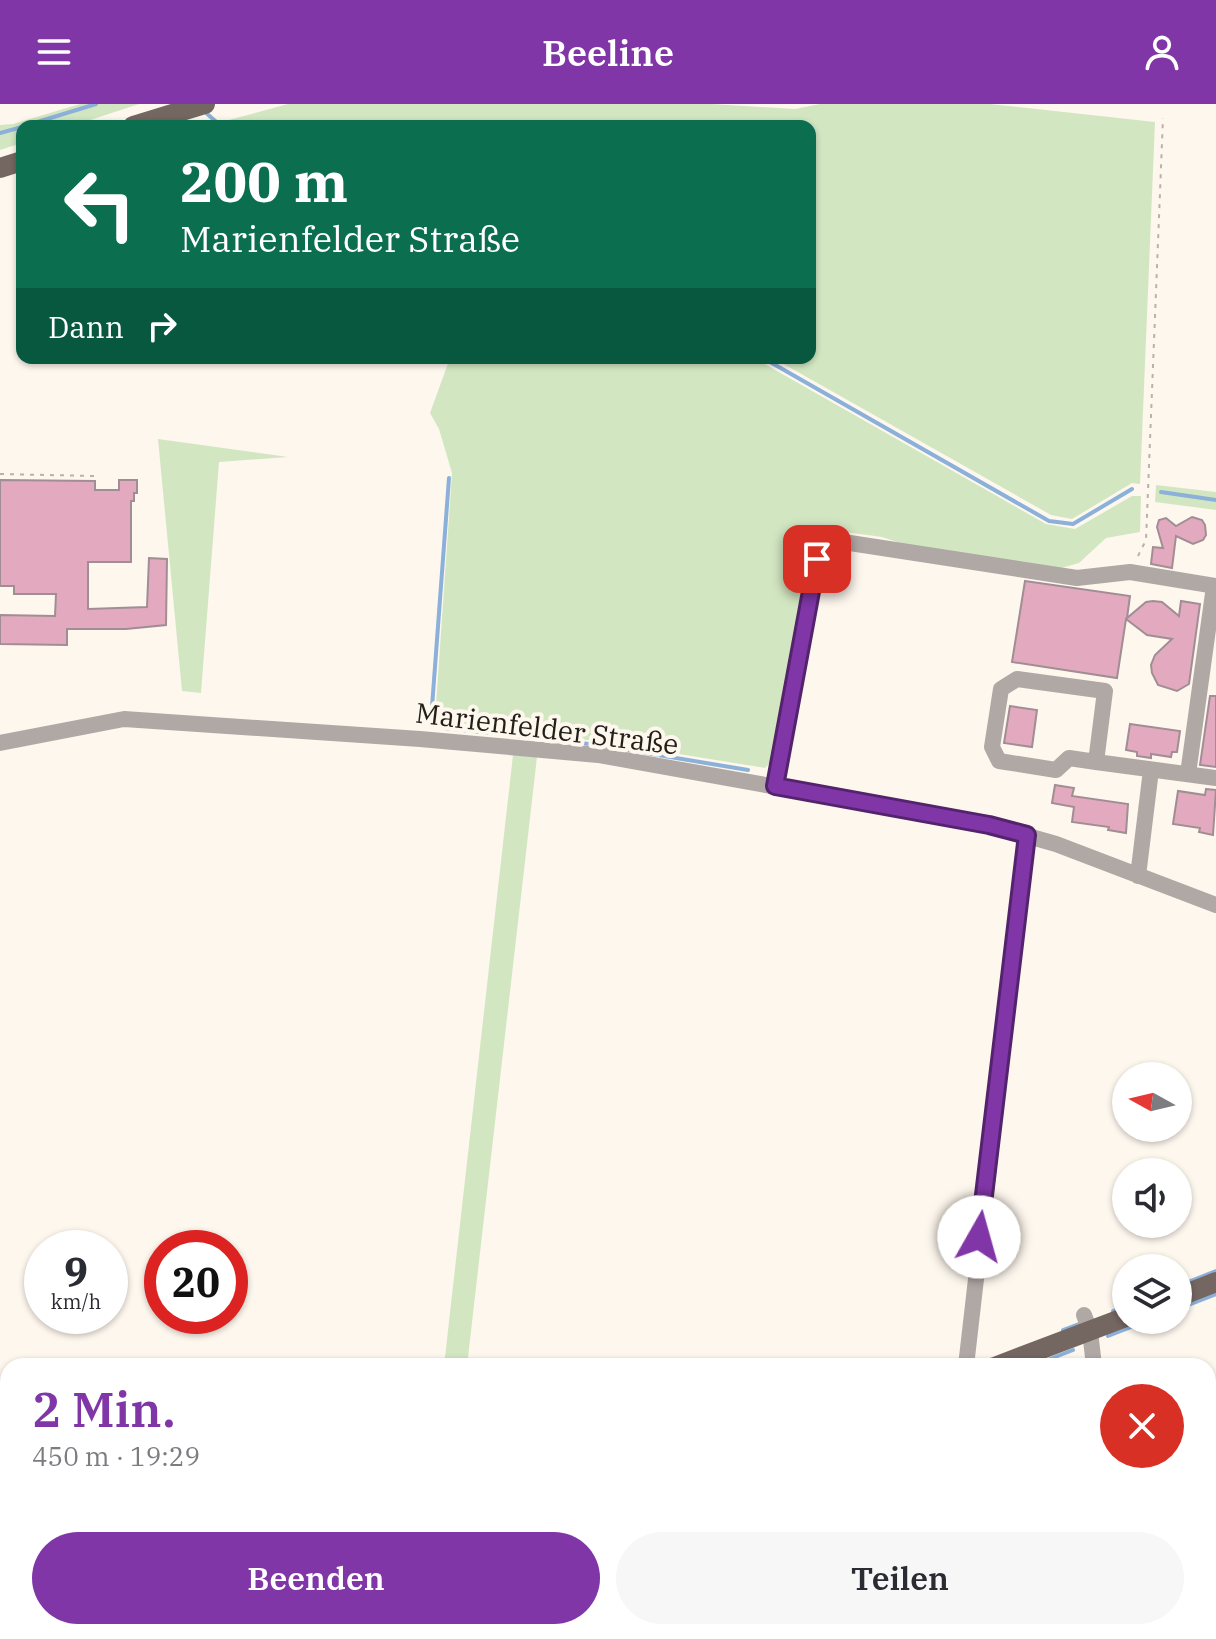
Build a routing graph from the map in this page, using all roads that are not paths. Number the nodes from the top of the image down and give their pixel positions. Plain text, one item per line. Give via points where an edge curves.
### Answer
1 (205, 104) edge
2 (151, 120) edge
3 (1215, 586) edge
4 (0, 743) edge
5 (1096, 762) junction
6 (1151, 770) junction
7 (1188, 774) junction
8 (1216, 778) edge
9 (775, 786) junction
10 (1027, 835) junction
11 (1138, 876) junction
12 (1216, 905) edge
13 (1216, 1282) edge
14 (1192, 1291) edge
15 (1112, 1319) edge
16 (1087, 1323) junction
17 (967, 1358) edge
18 (1014, 1358) edge
19 (1093, 1358) edge

1 - 2 main road
3 - 7 street
3 - 9 street via 1130,572 1077,578 837,541 825,544 817,559
4 - 9 street, Marienfelder Straße via 124,719 598,755
5 - 5 street via 1105,691 1017,679 1001,689 992,747 999,761 1056,770 1069,758
5 - 6 street
6 - 7 street
6 - 11 street
7 - 8 street
9 - 10 street, Marienfelder Straße
10 - 11 street, Marienfelder Straße
10 - 17 street
11 - 12 street, Marienfelder Straße
13 - 14 main road
15 - 16 main road
16 - 18 main road
16 - 19 street

